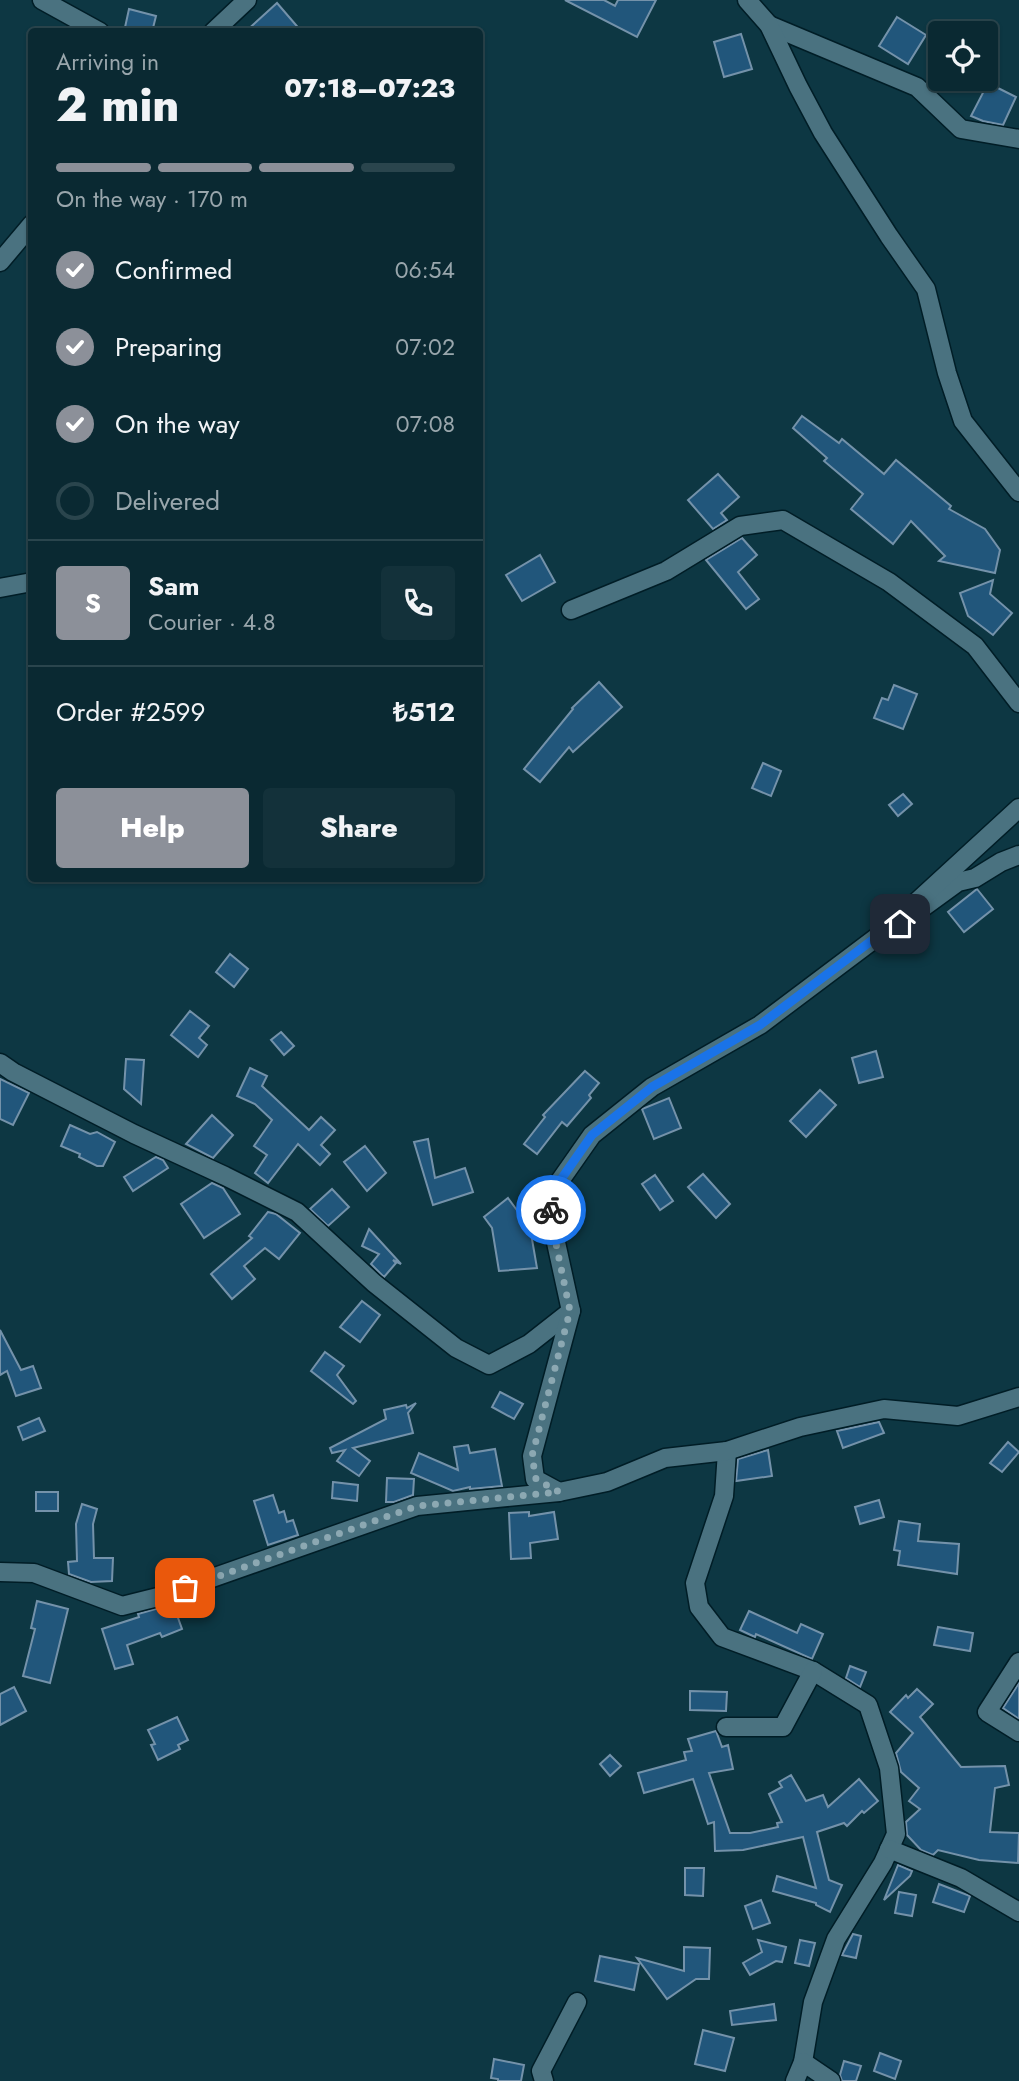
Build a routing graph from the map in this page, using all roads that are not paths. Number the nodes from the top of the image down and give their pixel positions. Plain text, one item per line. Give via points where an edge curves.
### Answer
1 (42, 0) edge
2 (247, 0) edge
3 (747, 0) edge
4 (769, 25) junction
5 (93, 28) edge
6 (217, 28) edge
7 (1019, 139) edge
8 (28, 230) edge
9 (0, 262) edge
10 (1019, 492) edge
11 (28, 583) edge
12 (0, 588) edge
13 (571, 610) dead end
14 (1019, 703) edge
15 (1019, 808) edge
16 (1019, 855) edge
17 (887, 929) junction
18 (0, 1063) edge
19 (570, 1311) junction
20 (1019, 1397) edge
21 (727, 1451) junction
22 (559, 1492) junction
23 (0, 1572) edge
24 (1019, 1662) edge
25 (813, 1671) junction
26 (726, 1727) dead end
27 (1019, 1732) edge
28 (889, 1849) junction
29 (1019, 1912) edge
30 (577, 2002) dead end
31 (803, 2062) junction
32 (544, 2081) edge
33 (795, 2081) edge
34 (831, 2081) edge

1 - 5 street
2 - 6 street
3 - 4 street
4 - 7 street via 916,87 961,129
4 - 10 street via 823,133 926,289 963,421
8 - 9 street
11 - 12 street
13 - 14 street via 666,570 740,526 783,520 889,582 975,646
15 - 17 street
16 - 17 street via 958,882
17 - 19 street via 760,1025 652,1087 592,1135 557,1185 550,1215
18 - 19 street via 134,1135 297,1212 374,1283 456,1348 489,1365 529,1343
19 - 22 street via 532,1456 536,1479
20 - 21 street via 958,1416 884,1409 800,1427
21 - 22 street via 665,1458 607,1482
21 - 25 street via 724,1496 695,1583 699,1607 722,1637
22 - 23 street via 417,1506 122,1606 34,1573
24 - 27 street via 986,1712
25 - 26 street via 783,1727
25 - 28 street via 867,1705 889,1768 896,1834
28 - 29 street via 961,1878
28 - 31 street via 836,1939 813,2002
30 - 32 street via 541,2071
31 - 33 street
31 - 34 street

